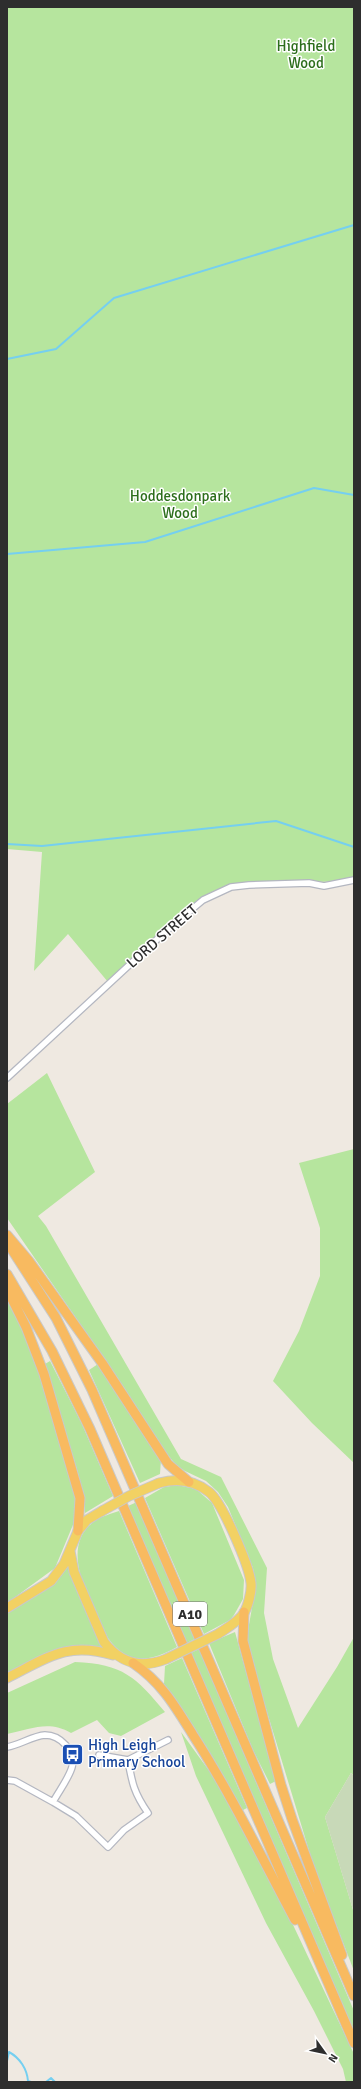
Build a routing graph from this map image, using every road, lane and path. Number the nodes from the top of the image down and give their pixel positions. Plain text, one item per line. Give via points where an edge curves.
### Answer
1 (354, 880) edge
2 (7, 1078) edge
3 (7, 1235) edge
4 (7, 1242) edge
5 (7, 1274) edge
6 (7, 1289) edge
7 (189, 1482) junction
8 (78, 1531) junction
9 (70, 1551) junction
10 (7, 1608) edge
11 (244, 1612) junction
12 (115, 1655) junction
13 (133, 1663) junction
14 (7, 1678) edge
15 (168, 1740) dead end
16 (7, 1748) edge
17 (99, 1755) dead end
18 (128, 1760) junction
19 (7, 1780) edge
20 (53, 1802) junction
21 (326, 1978) junction
22 (354, 1990) edge
23 (354, 1996) edge
24 (354, 2043) edge

1 - 2 street, LORD STREET via 324,886 309,883 248,885 231,887 208,897 164,932
3 - 7 highway via 98,1356 168,1464
4 - 23 highway, A10 via 56,1318 92,1390
5 - 21 highway, A10 via 52,1351 90,1429
6 - 8 highway via 26,1327 46,1381 80,1498
7 - 8 main road, bridge via 177,1480 159,1483 129,1496 87,1520
7 - 11 main road via 210,1493 229,1525 251,1584
8 - 9 main road
9 - 10 main road via 61,1569 51,1581
9 - 12 main road, A10 via 74,1572 104,1642
11 - 13 main road, A10, bridge via 228,1628 166,1659 147,1665
11 - 22 highway via 243,1641 281,1785
12 - 13 main road, A10
12 - 14 main road, A10 via 85,1648 68,1650
13 - 21 highway via 153,1677 203,1750
15 - 18 street
16 - 20 street via 45,1735 66,1744 71,1754 72,1766
17 - 18 street
18 - 20 street via 137,1798 148,1813 124,1830 108,1847 76,1816
19 - 20 street via 15,1781
21 - 24 highway, A10

